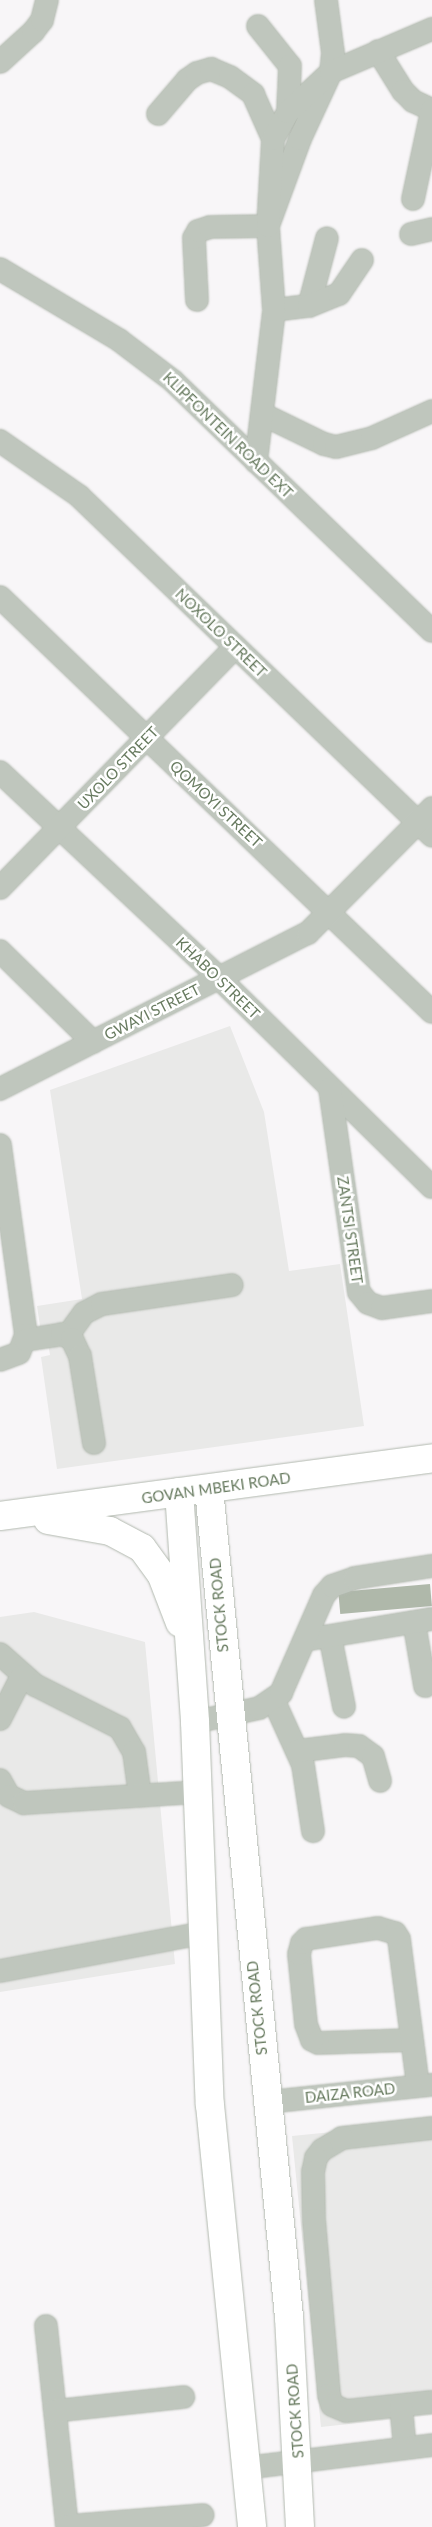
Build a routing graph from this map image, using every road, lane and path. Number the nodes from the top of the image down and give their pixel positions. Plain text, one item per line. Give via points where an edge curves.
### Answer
1 (47, 0) edge
2 (326, 0) edge
3 (258, 26) dead end
4 (432, 29) edge
5 (378, 51) junction
6 (0, 62) edge
7 (331, 72) junction
8 (432, 110) edge
9 (288, 112) junction
10 (158, 114) dead end
11 (273, 139) junction
12 (413, 199) dead end
13 (268, 226) junction
14 (327, 238) dead end
15 (362, 260) dead end
16 (0, 270) edge
17 (197, 300) dead end
18 (309, 306) junction
19 (274, 310) junction
20 (432, 411) edge
21 (262, 414) junction
22 (0, 441) edge
23 (256, 462) junction
24 (0, 597) edge
25 (432, 631) edge
26 (235, 647) junction
27 (146, 738) junction
28 (0, 772) edge
29 (427, 823) edge
30 (58, 828) junction
31 (0, 888) edge
32 (330, 913) junction
33 (0, 951) edge
34 (219, 978) junction
35 (432, 1012) edge
36 (93, 1042) junction
37 (0, 1089) edge
38 (330, 1089) junction
39 (0, 1145) edge
40 (432, 1187) edge
41 (232, 1285) dead end
42 (432, 1301) edge
43 (68, 1335) junction
44 (26, 1340) junction
45 (0, 1360) edge
46 (94, 1443) dead end
47 (432, 1458) edge
48 (208, 1489) junction
49 (178, 1492) junction
50 (7, 1515) edge
51 (432, 1566) edge
52 (423, 1620) edge
53 (330, 1636) junction
54 (306, 1640) junction
55 (0, 1654) edge
56 (192, 1662) junction
57 (22, 1676) junction
58 (425, 1686) dead end
59 (274, 1701) junction
60 (344, 1707) dead end
61 (229, 1717) junction
62 (0, 1719) edge
63 (196, 1722) junction
64 (297, 1751) junction
65 (0, 1780) edge
66 (380, 1781) dead end
67 (198, 1792) junction
68 (140, 1796) junction
69 (313, 1831) dead end
70 (203, 1933) junction
71 (0, 1971) edge
72 (411, 2040) junction
73 (425, 2086) edge
74 (268, 2102) junction
75 (432, 2128) edge
76 (46, 2326) dead end
77 (183, 2397) dead end
78 (432, 2402) edge
79 (401, 2406) junction
80 (55, 2410) junction
81 (406, 2448) junction
82 (432, 2448) edge
83 (298, 2461) junction
84 (245, 2468) junction
85 (203, 2515) dead end
86 (67, 2527) edge
87 (252, 2527) edge
88 (300, 2527) edge

1 - 6 street via 42,20 33,32
2 - 7 street via 333,53
3 - 9 street via 290,66
4 - 5 street
5 - 7 street
5 - 8 street via 403,91 413,101
7 - 9 street
7 - 13 street via 300,139
8 - 12 street
9 - 11 street
10 - 11 street via 187,80 211,69 242,84 253,94
11 - 13 street
13 - 17 street via 210,227 198,231 194,238
13 - 19 street
14 - 18 street
15 - 18 street via 339,294
16 - 23 street, KLIPFONTEIN ROAD EXT via 142,357 173,381
18 - 19 street
19 - 21 street
20 - 21 street via 372,438 336,447
21 - 23 street
22 - 26 street, NOXOLO STREET via 78,496
23 - 25 street, KLIPFONTEIN ROAD EXT
24 - 27 street, QOMOYI STREET
26 - 27 street, UXOLO STREET
26 - 29 street, NOXOLO STREET
27 - 30 street, UXOLO STREET
27 - 32 street, QOMOYI STREET
28 - 30 street, KHABO STREET
29 - 32 street, GWAYI STREET
30 - 31 street, UXOLO STREET
30 - 34 street, KHABO STREET
32 - 34 street, GWAYI STREET via 308,933
32 - 35 street, QOMOYI STREET
33 - 36 street
34 - 36 street, GWAYI STREET
34 - 38 street, KHABO STREET
36 - 37 street, GWAYI STREET
38 - 40 street, KHABO STREET
38 - 42 street, ZANTSI STREET via 359,1292 368,1303 382,1308
39 - 44 street
41 - 43 street via 102,1304 84,1313
43 - 44 street
43 - 46 street via 80,1356
44 - 45 street via 19,1353
47 - 48 main road, GOVAN MBEKI ROAD
48 - 49 main road, GOVAN MBEKI ROAD
48 - 61 main road, STOCK ROAD
49 - 50 main road, GOVAN MBEKI ROAD
49 - 56 main road, STOCK ROAD
50 - 56 main road via 110,1531 142,1548 169,1592
51 - 54 street via 355,1578 332,1586 324,1595
52 - 53 street
52 - 58 street
53 - 54 street
53 - 60 street
54 - 59 street via 286,1686
55 - 57 street
56 - 63 main road, STOCK ROAD
57 - 62 street
57 - 68 street via 120,1728 134,1752
59 - 61 street
59 - 64 street
61 - 63 street
61 - 74 main road, STOCK ROAD
63 - 67 main road, STOCK ROAD
64 - 66 street via 359,1746 373,1756
64 - 69 street via 307,1779
65 - 68 street via 9,1796 24,1803
67 - 68 street
67 - 70 main road, STOCK ROAD
70 - 71 street
70 - 84 main road, STOCK ROAD via 210,2105
72 - 72 street via 399,1939 395,1933 378,1928 306,1939 302,1943 298,1954 306,2024 312,2040 318,2043
72 - 73 street
73 - 74 street, DAIZA ROAD
74 - 83 main road, STOCK ROAD via 289,2317
75 - 79 street via 342,2138 322,2150 316,2158 313,2172 314,2220 330,2400 335,2407 346,2410
76 - 80 street
77 - 80 street
78 - 79 street
79 - 81 street
80 - 86 street
81 - 82 street
81 - 83 street
83 - 84 street
83 - 88 main road, STOCK ROAD
84 - 87 main road, STOCK ROAD
85 - 86 street

